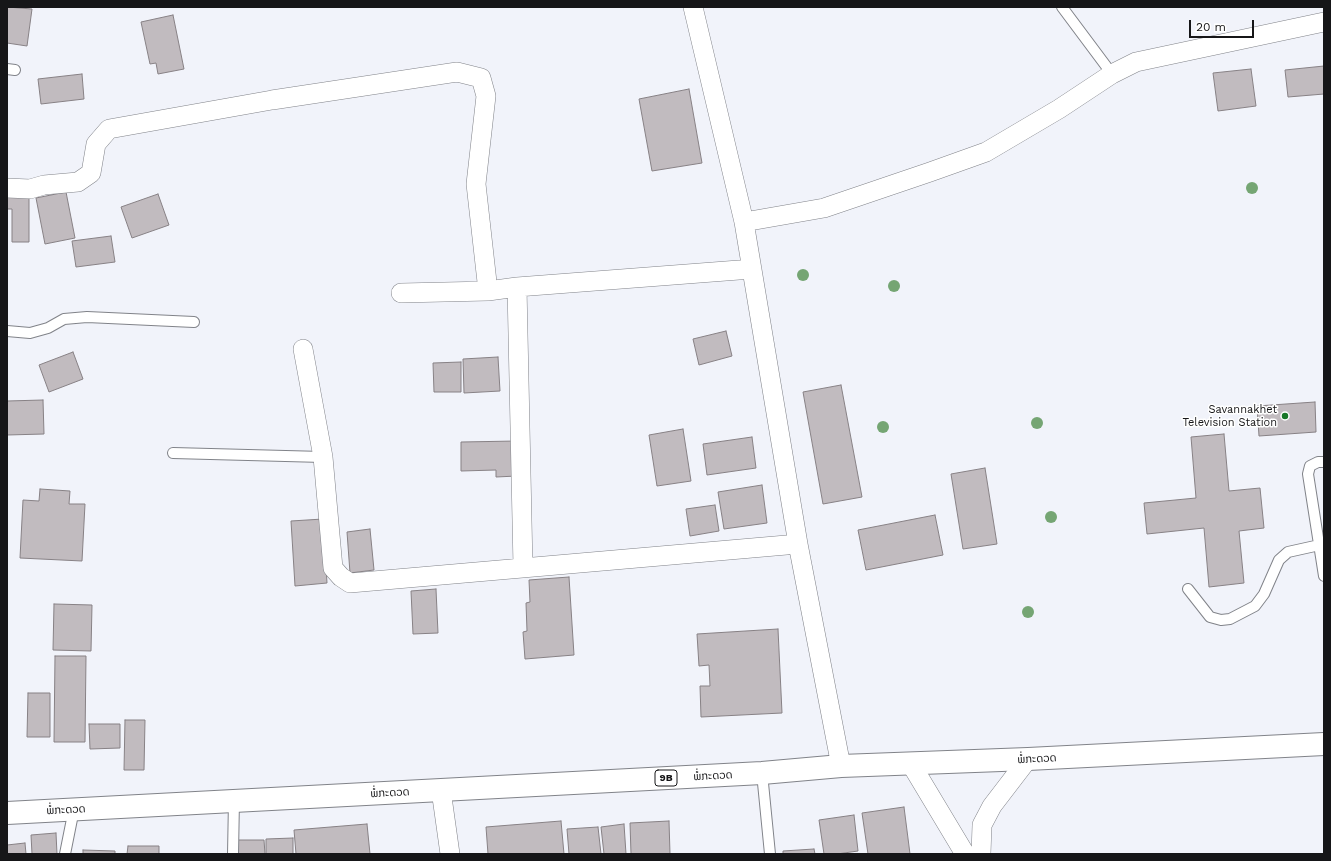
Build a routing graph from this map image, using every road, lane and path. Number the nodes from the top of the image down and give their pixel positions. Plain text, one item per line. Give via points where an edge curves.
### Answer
1 (693, 7) edge
2 (1062, 7) edge
3 (1324, 22) edge
4 (1112, 74) junction
5 (7, 188) edge
6 (744, 222) junction
7 (752, 269) junction
8 (517, 287) junction
9 (488, 291) junction
10 (402, 293) dead end
11 (194, 322) dead end
12 (7, 331) edge
13 (303, 349) dead end
14 (173, 453) dead end
15 (323, 457) junction
16 (1324, 462) edge
17 (798, 544) junction
18 (1322, 545) edge
19 (523, 567) junction
20 (1324, 576) edge
21 (1188, 589) dead end
22 (1324, 744) edge
23 (1028, 759) junction
24 (911, 764) junction
25 (841, 766) junction
26 (762, 774) junction
27 (441, 790) junction
28 (234, 800) junction
29 (74, 809) junction
30 (7, 813) edge
31 (65, 854) edge
32 (233, 854) edge
33 (450, 854) edge
34 (770, 854) edge
35 (965, 854) edge
36 (981, 854) edge

1 - 6 street
2 - 4 lane
3 - 4 street via 1136,62
4 - 6 street via 986,152 824,208
5 - 9 street via 30,189 78,182 91,173 96,144 109,129 272,100 457,72 481,78 486,96 476,184
6 - 7 street
7 - 8 street
7 - 17 street
8 - 9 street
8 - 19 street
9 - 10 street
11 - 12 lane via 87,317 64,319 48,328 30,333
13 - 15 street
14 - 15 lane
15 - 19 street via 333,568 350,583
16 - 18 lane via 1310,466 1308,474
17 - 19 street
17 - 25 street
18 - 20 lane
18 - 21 lane via 1288,552 1279,560 1264,594 1255,606 1230,619 1210,617
22 - 23 main road, ພໍ່ກະດວດ / 9B
23 - 24 main road, ພໍ່ກະດວດ / 9B
23 - 36 street via 992,806 982,825
24 - 25 main road, ພໍ່ກະດວດ / 9B
24 - 35 street
25 - 26 main road, ພໍ່ກະດວດ / 9B
26 - 27 main road, ພໍ່ກະດວດ / 9B
26 - 34 lane
27 - 28 main road, ພໍ່ກະດວດ / 9B
27 - 33 street
28 - 29 main road, ພໍ່ກະດວດ / 9B
28 - 32 lane
29 - 30 main road, ພໍ່ກະດວດ / 9B
29 - 31 lane

